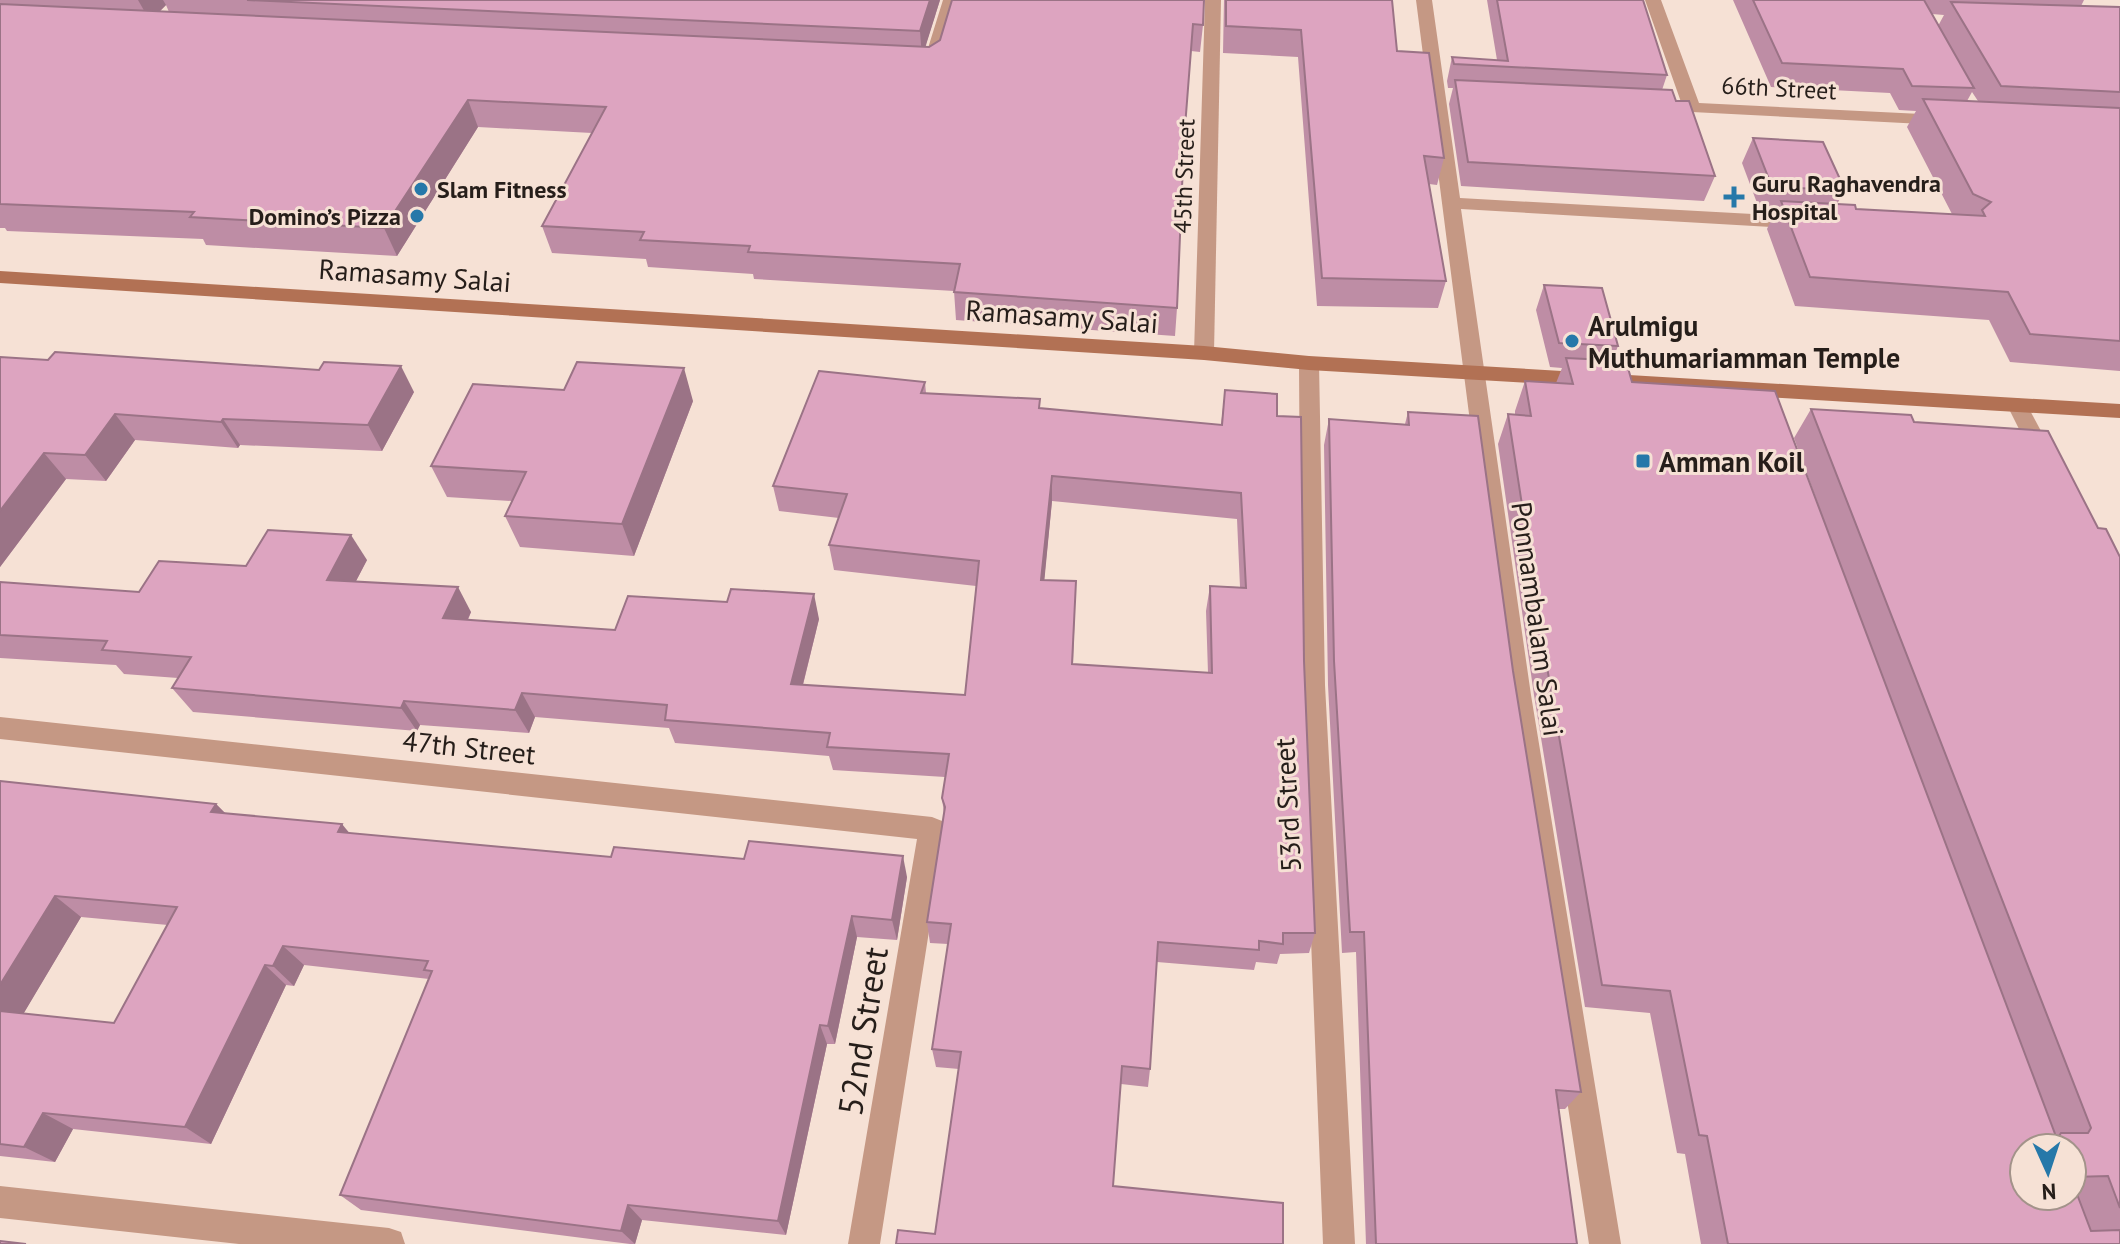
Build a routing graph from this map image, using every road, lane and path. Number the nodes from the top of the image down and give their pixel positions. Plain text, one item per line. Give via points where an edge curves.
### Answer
1 (951, 0) edge
2 (1213, 0) edge
3 (1424, 0) edge
4 (1653, 0) edge
5 (923, 66) edge
6 (1644, 106) edge
7 (1692, 108) junction
8 (1961, 121) edge
9 (1451, 203) junction
10 (1818, 223) edge
11 (0, 277) edge
12 (1204, 353) junction
13 (1309, 363) junction
14 (1474, 370) junction
15 (1762, 388) junction
16 (2017, 405) junction
17 (2120, 411) edge
18 (1773, 418) edge
19 (2058, 485) edge
20 (0, 728) edge
21 (932, 829) joint
22 (0, 1202) edge
23 (389, 1244) edge
24 (864, 1244) edge
25 (1339, 1244) edge
26 (1605, 1244) edge

1 - 5 street
2 - 12 street, 45th Street
3 - 9 street, Ponnambalam Salai via 1445,96
4 - 7 street
6 - 7 street, 66th Street
7 - 8 street, 66th Street
9 - 10 street
9 - 14 street, Ponnambalam Salai
11 - 12 street, Ramasamy Salai
12 - 13 street, Ramasamy Salai
13 - 14 street, Ramasamy Salai
13 - 25 street, 53rd Street via 1313,685
14 - 15 street, Ramasamy Salai
14 - 26 street, Ponnambalam Salai via 1518,695
15 - 16 street, Ramasamy Salai
15 - 18 street
16 - 17 street, Ramasamy Salai
16 - 19 street
20 - 21 street, 47th Street
21 - 24 street, 52nd Street
22 - 23 street

